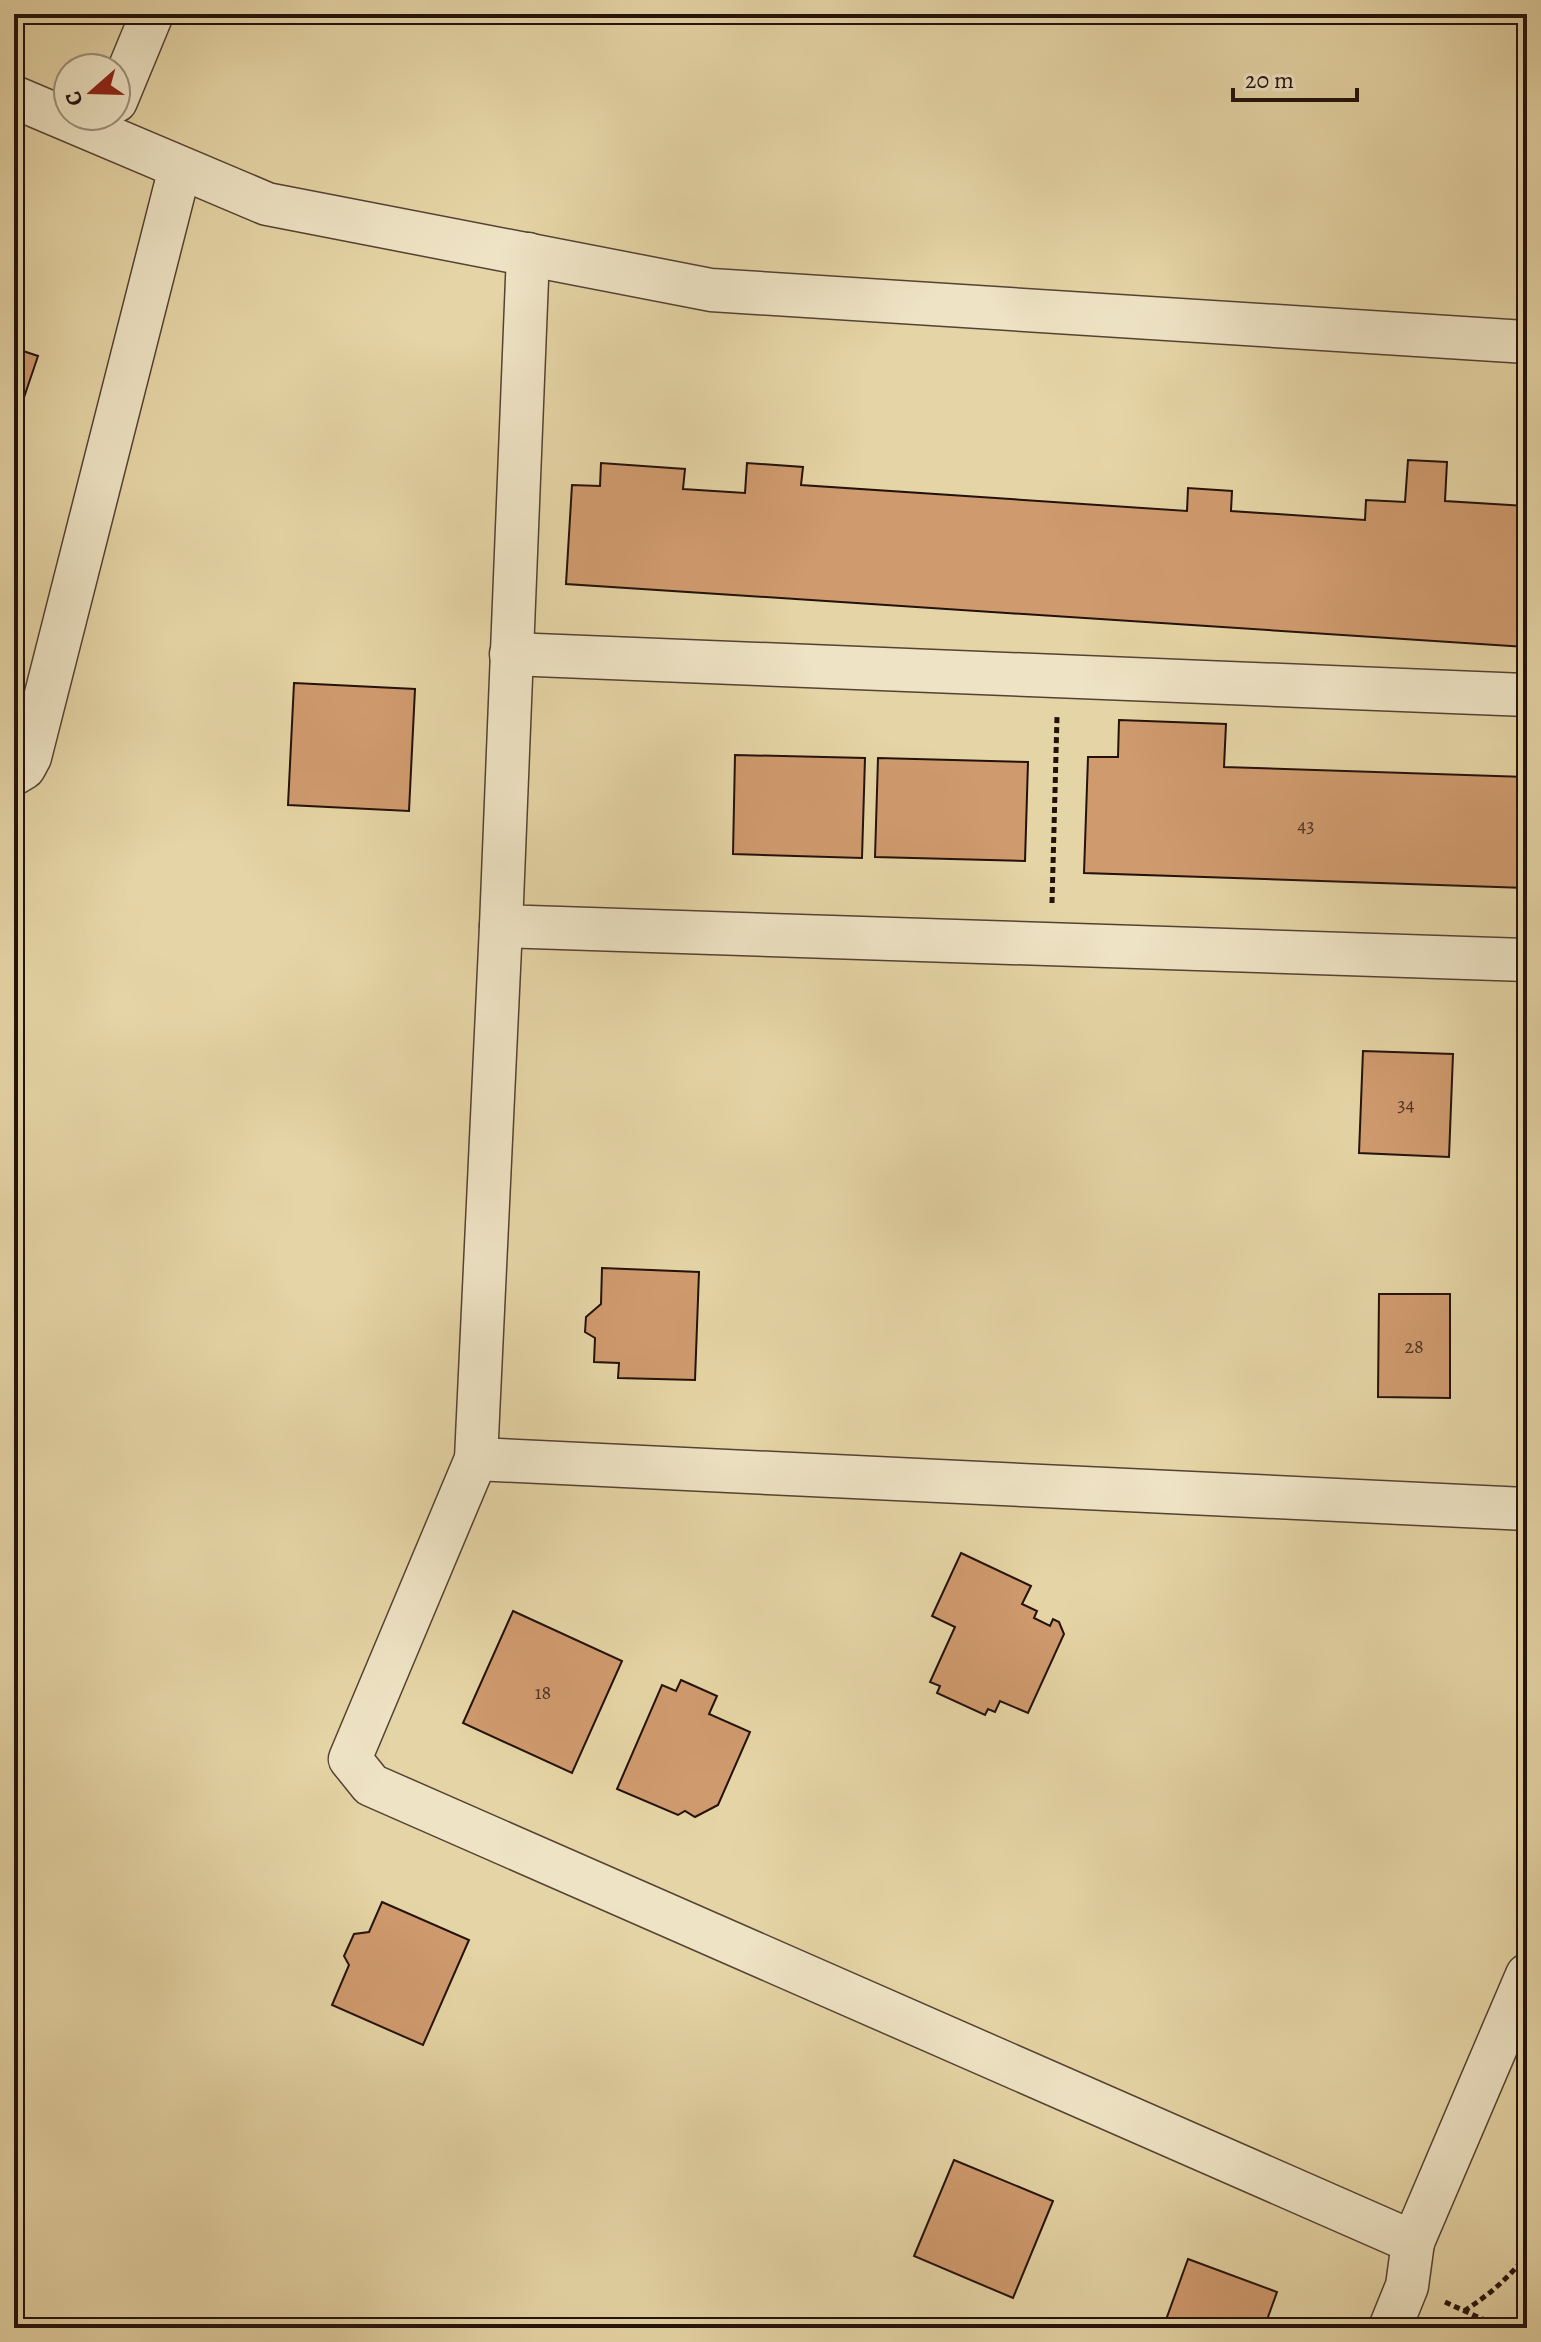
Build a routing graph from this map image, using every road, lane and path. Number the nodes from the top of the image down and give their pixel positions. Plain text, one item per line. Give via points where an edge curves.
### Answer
1 (152, 14) edge
2 (132, 62) edge
3 (14, 97) edge
4 (52, 105) edge
5 (130, 132) edge
6 (180, 168) junction
7 (528, 254) junction
8 (1527, 342) edge
9 (511, 654) junction
10 (1058, 676) junction
11 (1527, 695) edge
12 (14, 774) edge
13 (501, 926) junction
14 (1051, 944) junction
15 (1527, 960) edge
16 (476, 1459) junction
17 (1527, 1509) edge
18 (1527, 1975) edge
19 (1413, 2242) junction
20 (1527, 2254) edge
21 (1407, 2286) junction
22 (1464, 2311) junction
23 (1390, 2328) edge
24 (1502, 2328) edge

1 - 2 street
3 - 4 street
5 - 6 street
6 - 7 street via 267,204
6 - 12 street via 30,757
7 - 8 street via 711,290
7 - 9 street
9 - 10 street
9 - 13 street
10 - 11 street
10 - 14 path
13 - 14 street
13 - 16 street
14 - 15 street
16 - 17 street
16 - 19 street via 350,1759 371,1785
18 - 19 street
19 - 21 street
20 - 22 path via 1511,2275
21 - 22 path
21 - 23 street
22 - 24 path

